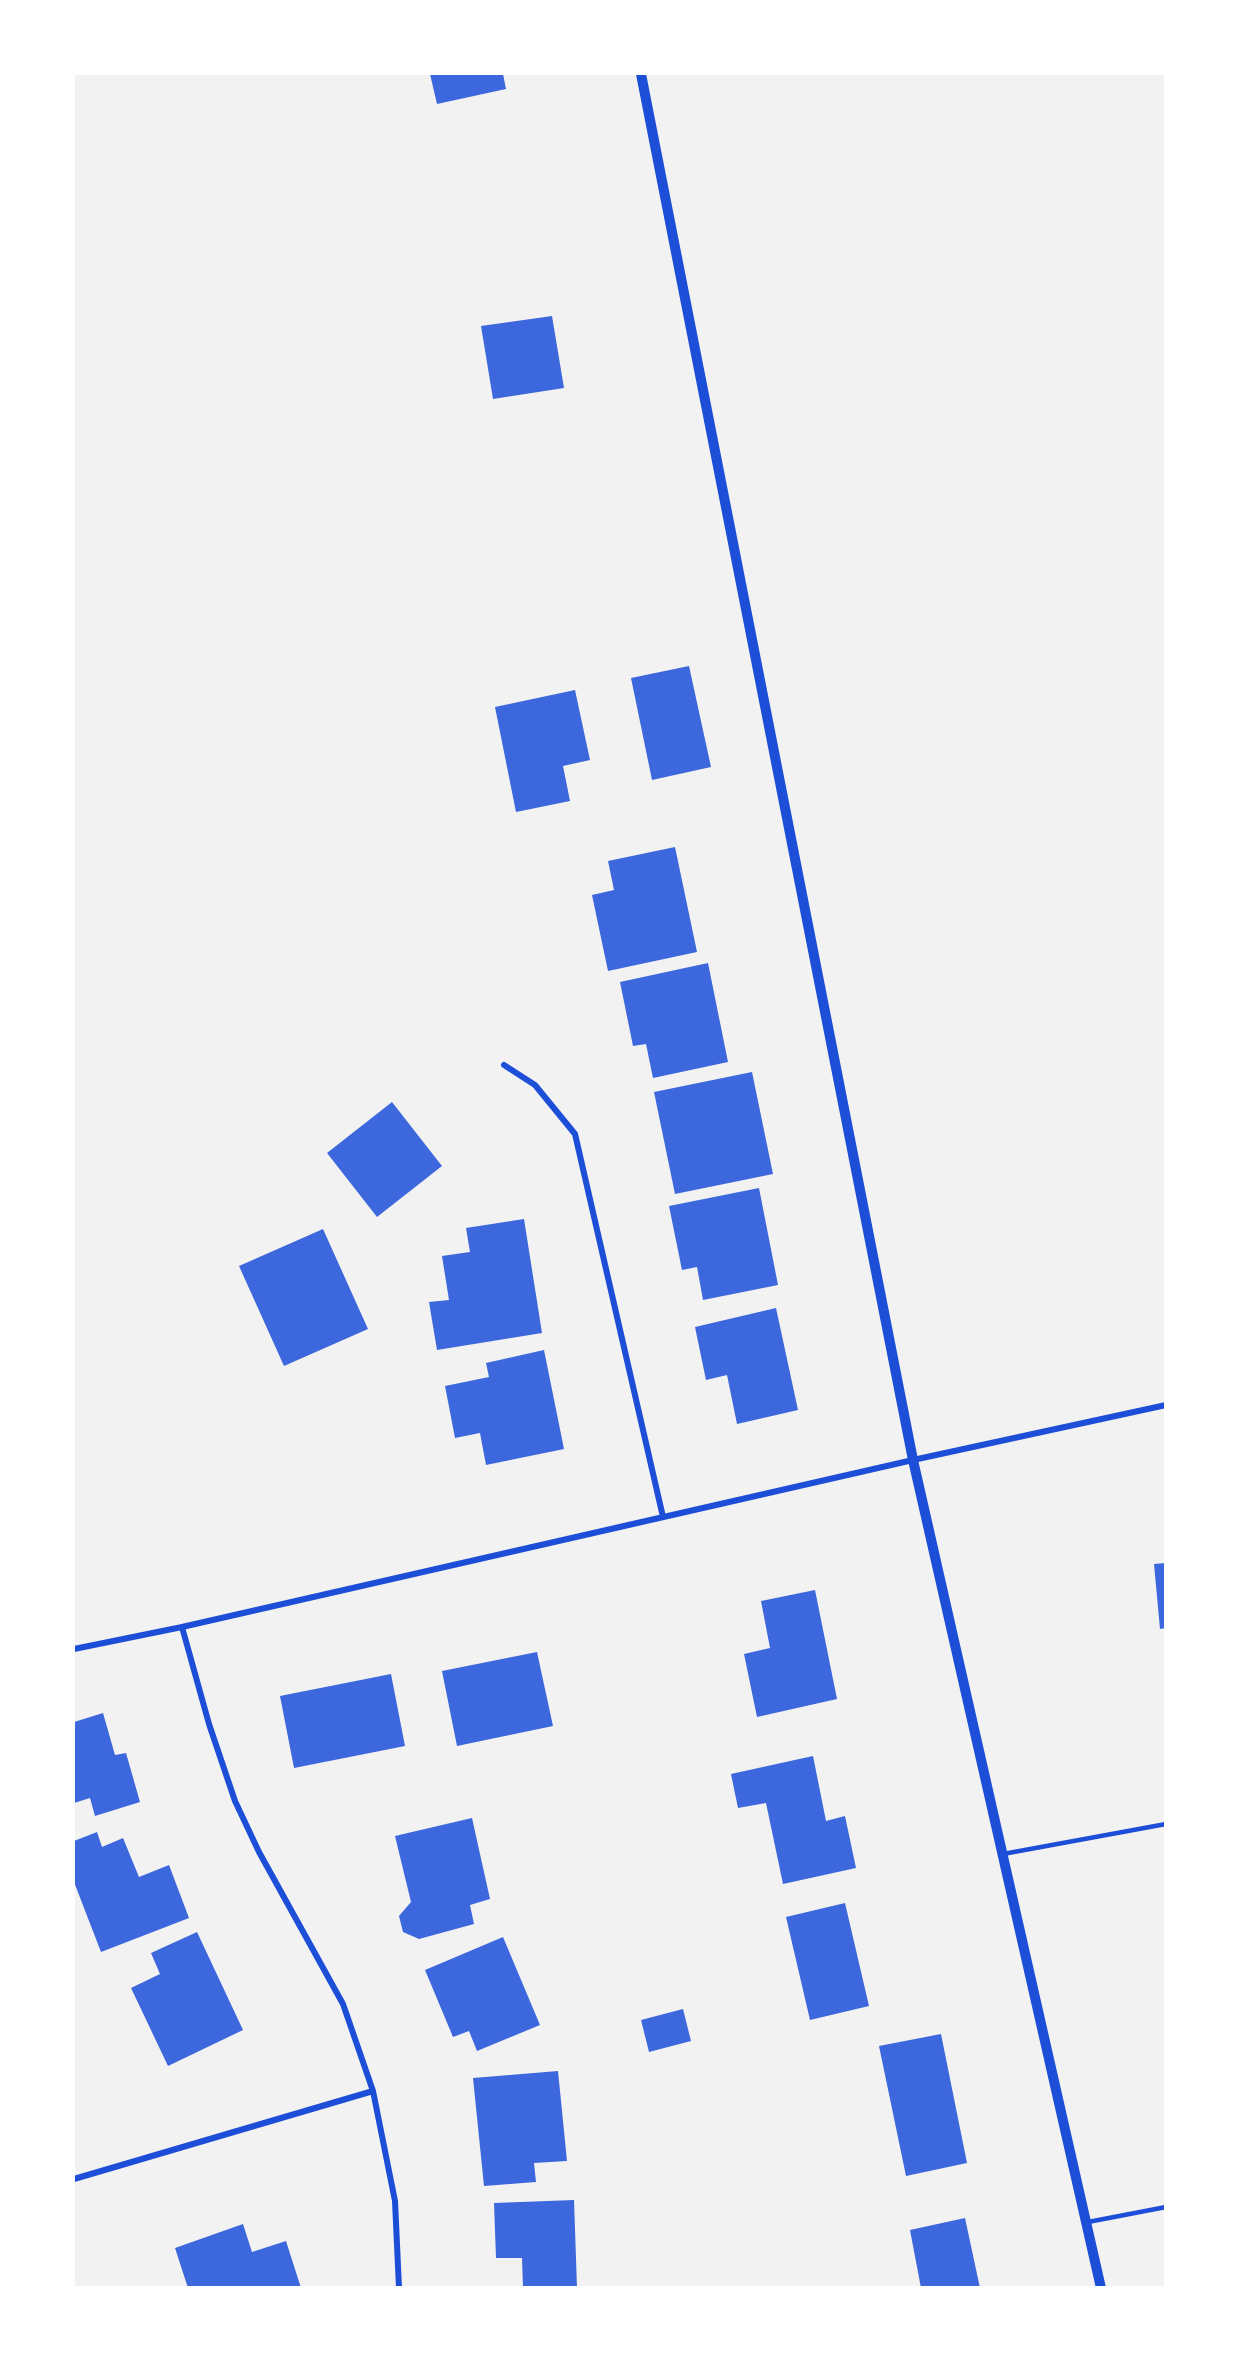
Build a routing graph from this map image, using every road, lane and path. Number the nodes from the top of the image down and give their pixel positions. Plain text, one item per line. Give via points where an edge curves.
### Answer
1 (641, 74) edge
2 (504, 1065) dead end
3 (1166, 1405) edge
4 (913, 1460) junction
5 (663, 1517) junction
6 (182, 1627) junction
7 (74, 1649) edge
8 (1166, 1824) edge
9 (1003, 1854) junction
10 (373, 2091) junction
11 (74, 2179) edge
12 (1166, 2207) edge
13 (1088, 2222) junction
14 (399, 2288) edge
15 (1101, 2288) edge

1 - 4 street
2 - 5 street via 535,1084 575,1134
3 - 4 street
4 - 5 street
4 - 9 street
5 - 6 street
6 - 7 street
6 - 10 street via 208,1724 235,1801 343,2004
8 - 9 lane
9 - 13 street
10 - 11 street
10 - 14 street via 395,2201
12 - 13 lane
13 - 15 street

